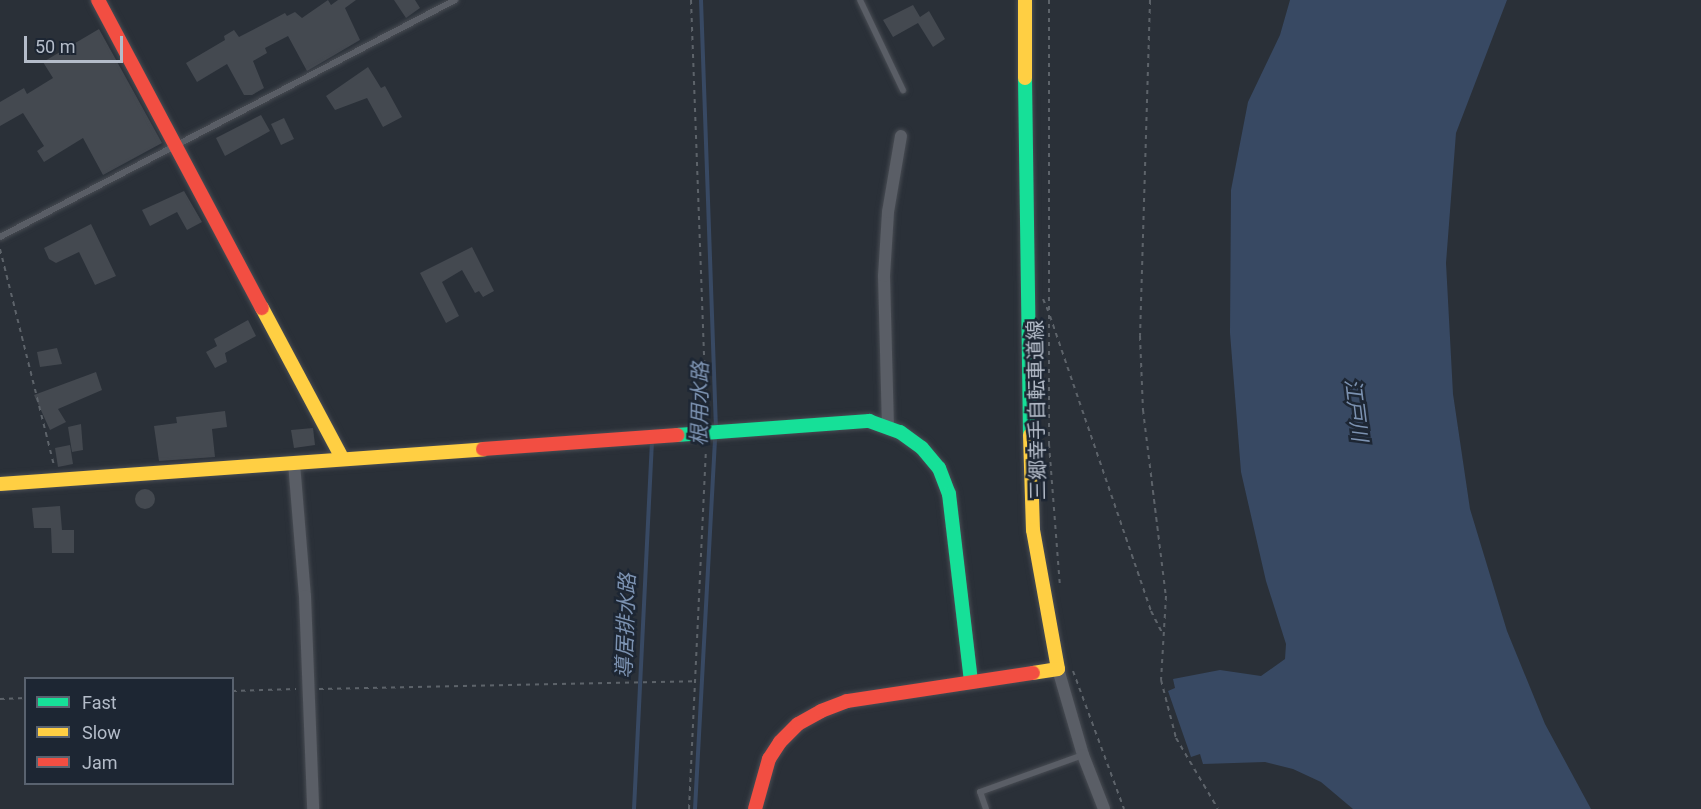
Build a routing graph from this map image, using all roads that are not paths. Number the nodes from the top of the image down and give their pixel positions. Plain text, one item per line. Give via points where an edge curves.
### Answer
1 (98, 0) edge
2 (455, 0) edge
3 (860, 0) edge
4 (1025, 0) edge
5 (903, 90) dead end
6 (901, 136) dead end
7 (174, 144) junction
8 (0, 237) edge
9 (888, 428) junction
10 (342, 458) junction
11 (294, 463) junction
12 (0, 484) edge
13 (1064, 666) junction
14 (970, 682) junction
15 (1083, 755) junction
16 (313, 809) edge
17 (755, 809) edge
18 (986, 809) edge
19 (1104, 809) edge

1 - 7 street
2 - 7 lane
3 - 5 lane
4 - 13 street via 1025,250 1032,506 1043,599
6 - 9 street via 888,212 884,276
7 - 8 lane
7 - 10 street
9 - 10 street via 869,421
9 - 14 street via 922,448 939,468 949,494
10 - 11 street
11 - 12 street
11 - 16 street
13 - 14 street
13 - 15 street
14 - 17 street via 847,701 806,720 780,742 770,759
15 - 18 lane via 980,792
15 - 19 street

